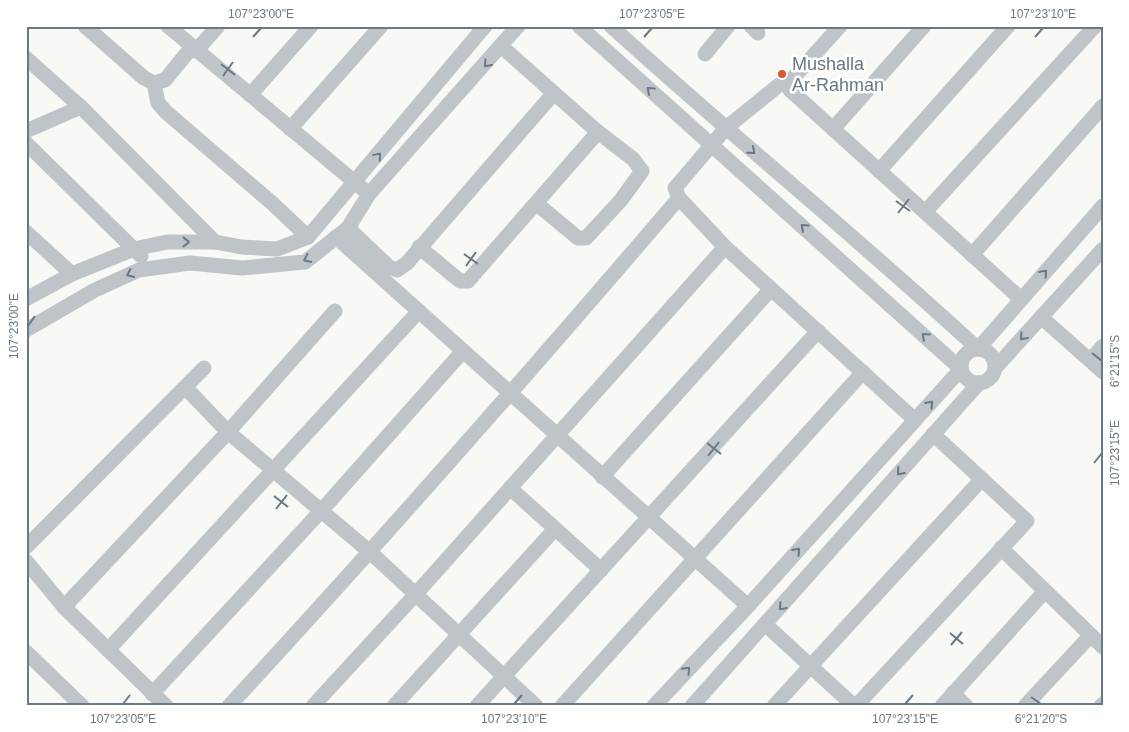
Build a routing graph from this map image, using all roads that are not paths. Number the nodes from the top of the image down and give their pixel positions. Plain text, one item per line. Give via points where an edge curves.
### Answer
1 (85, 26) edge
2 (168, 26) edge
3 (218, 26) edge
4 (311, 26) edge
5 (381, 26) edge
6 (485, 26) edge
7 (518, 26) edge
8 (579, 26) edge
9 (611, 26) edge
10 (728, 26) edge
11 (840, 26) edge
12 (924, 26) edge
13 (1008, 26) edge
14 (1095, 26) edge
15 (502, 46) junction
16 (194, 49) junction
17 (705, 54) dead end
18 (26, 58) edge
19 (154, 83) junction
20 (791, 84) junction
21 (553, 94) junction
22 (250, 95) junction
23 (1103, 106) edge
24 (81, 107) junction
25 (720, 124) junction
26 (290, 129) junction
27 (833, 129) junction
28 (26, 130) edge
29 (598, 132) junction
30 (706, 140) junction
31 (26, 143) edge
32 (879, 171) junction
33 (355, 183) junction
34 (370, 194) junction
35 (679, 198) junction
36 (537, 204) junction
37 (1103, 206) edge
38 (925, 212) junction
39 (348, 228) junction
40 (26, 232) edge
41 (308, 237) junction
42 (336, 237) junction
43 (215, 242) junction
44 (419, 247) junction
45 (725, 247) junction
46 (134, 249) junction
47 (1103, 249) edge
48 (972, 255) junction
49 (888, 266) junction
50 (152, 268) junction
51 (72, 274) junction
52 (870, 286) junction
53 (771, 288) junction
54 (26, 299) edge
55 (1021, 299) junction
56 (335, 310) dead end
57 (419, 311) junction
58 (1041, 317) junction
59 (26, 330) edge
60 (818, 331) junction
61 (1103, 346) edge
62 (978, 349) junction
63 (464, 351) junction
64 (1090, 360) junction
65 (996, 367) junction
66 (204, 368) dead end
67 (961, 369) junction
68 (863, 372) junction
69 (1103, 372) edge
70 (980, 383) junction
71 (186, 388) junction
72 (510, 395) junction
73 (915, 420) junction
74 (228, 432) junction
75 (933, 434) junction
76 (556, 436) junction
77 (900, 437) junction
78 (917, 453) junction
79 (273, 472) junction
80 (602, 477) junction
81 (982, 479) junction
82 (510, 488) junction
83 (321, 511) junction
84 (648, 519) junction
85 (555, 529) junction
86 (26, 547) edge
87 (1001, 548) junction
88 (370, 552) junction
89 (694, 559) junction
90 (26, 561) edge
91 (601, 570) junction
92 (1046, 591) junction
93 (415, 595) junction
94 (748, 606) junction
95 (64, 607) junction
96 (766, 625) junction
97 (458, 635) junction
98 (1091, 635) junction
99 (1103, 647) edge
100 (108, 650) junction
101 (26, 652) edge
102 (810, 666) junction
103 (505, 675) junction
104 (953, 693) junction
105 (152, 694) junction
106 (82, 706) edge
107 (166, 706) edge
108 (229, 706) edge
109 (313, 706) edge
110 (394, 706) edge
111 (477, 706) edge
112 (536, 706) edge
113 (562, 706) edge
114 (654, 706) edge
115 (692, 706) edge
116 (774, 706) edge
117 (855, 706) edge
118 (942, 706) edge
119 (966, 706) edge
120 (1026, 706) edge

1 - 19 street via 144,78
2 - 16 street
3 - 16 street
4 - 22 street
5 - 26 street
33 -> 6 street
7 - 15 street
30 -> 8 street
9 - 25 street
10 - 17 street
11 - 20 street
12 - 27 street
13 - 32 street
14 - 38 street
15 - 21 street
15 -> 34 street
16 - 19 street via 165,80
16 - 22 street
18 - 24 street
19 - 41 street via 158,103 166,112
20 - 25 street via 779,85
20 - 27 street via 790,90
21 - 29 street
21 - 44 street
22 - 26 street
23 - 48 street
24 - 28 street
24 - 43 street
25 - 30 street
25 -> 49 street
26 - 33 street
27 - 32 street
29 - 36 street
29 - 36 street via 633,159 642,171 621,200 586,238 581,239
30 - 35 street via 675,188
52 -> 30 street
31 - 46 street
32 - 38 street
33 - 34 street
33 - 41 street
34 - 39 street
35 - 45 street
35 - 72 street
36 - 44 street via 465,282
55 -> 37 street
38 - 48 street
39 - 42 street
39 - 44 street via 393,269 407,263
40 - 51 street
41 - 43 street via 277,249
42 -> 50 street via 305,262 242,268 190,263
42 - 57 street
46 -> 43 street via 167,242
45 - 53 street
45 - 76 street
46 - 50 street
46 - 51 street
47 - 58 street
48 - 55 street
49 - 52 street
49 - 62 street
50 -> 59 street via 139,270 95,290
51 - 54 street
67 -> 52 street
53 - 60 street
53 - 80 street
55 - 62 street
56 - 74 street
57 - 63 street
57 - 79 street
58 - 64 street
58 -> 65 street
60 - 68 street
60 - 84 street
61 - 64 street
62 - 65 street via 992,356
62 - 67 street via 964,356
63 - 72 street
63 - 83 street
64 - 69 street
65 - 70 street via 991,378
66 - 71 street
67 - 70 street via 968,380
73 -> 67 street
68 - 73 street
68 - 89 street
70 - 75 street
71 - 74 street
71 - 86 street
72 - 76 street
72 - 88 street
73 - 77 street
74 - 79 street
74 - 95 street
75 - 78 street
75 - 81 street
76 - 80 street
76 - 82 street
77 - 78 street
94 -> 77 street
78 -> 96 street
79 - 83 street
79 - 100 street
80 - 84 street
81 - 87 street via 1027,521
81 - 102 street
82 - 85 street
82 - 93 street
83 - 88 street
83 - 105 street
84 - 89 street
84 - 91 street
85 - 91 street
85 - 97 street
87 - 92 street
87 - 117 street
88 - 93 street
88 - 108 street
89 - 94 street
89 - 113 street
90 - 95 street
91 - 103 street
92 - 98 street
92 - 104 street
93 - 97 street
93 - 109 street
114 -> 94 street
95 - 100 street
96 - 102 street
96 - 115 street
97 - 103 street
97 - 110 street
98 - 99 street
98 - 120 street
100 - 105 street
101 - 106 street
102 - 116 street
102 - 117 street
103 - 111 street
103 - 112 street
104 - 118 street
104 - 119 street
105 - 107 street

